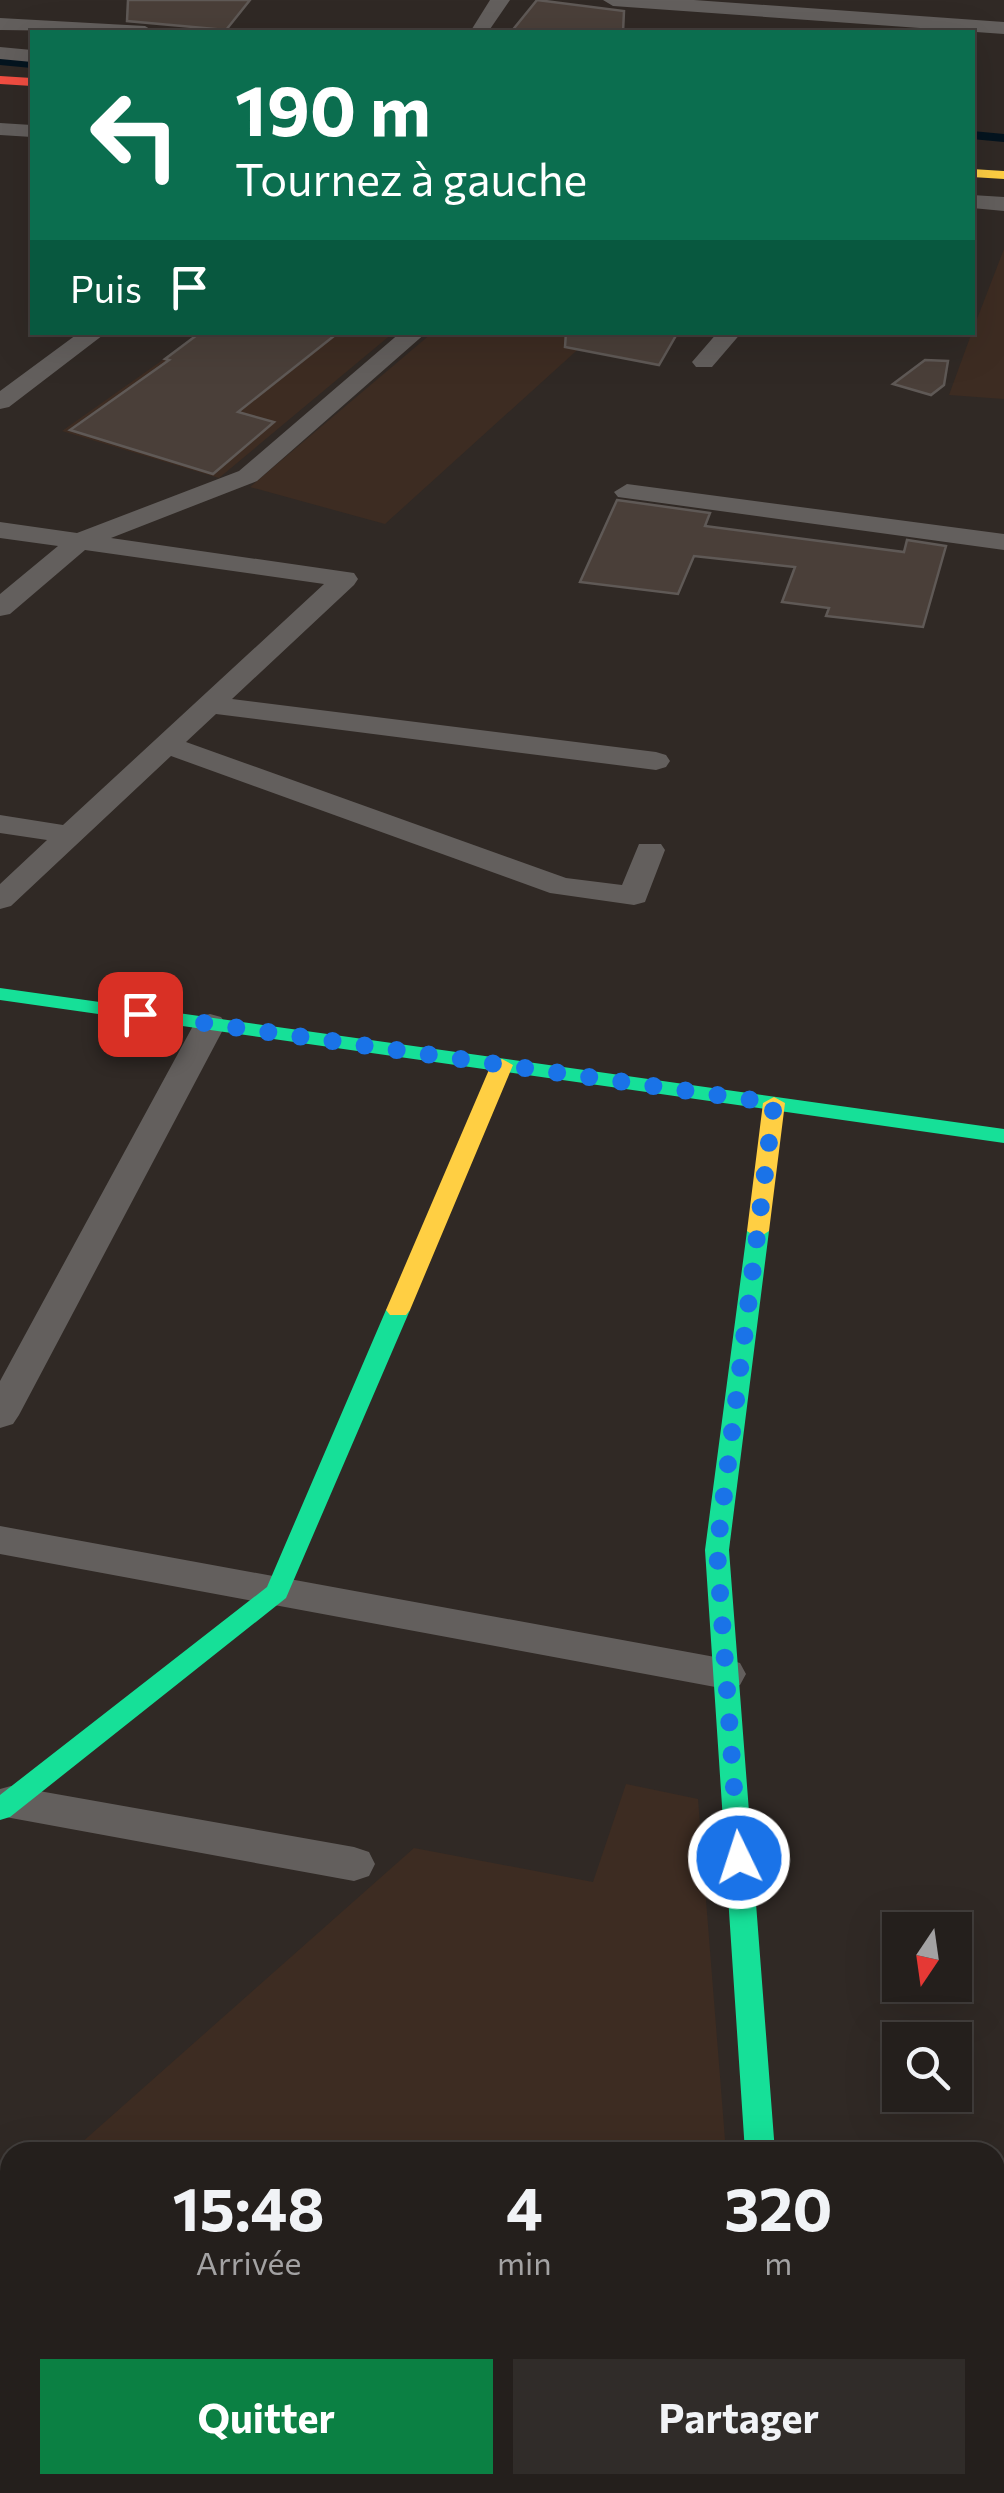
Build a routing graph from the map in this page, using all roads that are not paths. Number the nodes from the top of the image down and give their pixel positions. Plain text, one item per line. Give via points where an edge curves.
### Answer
1 (500, 0) edge
2 (613, 0) edge
3 (0, 24) edge
4 (1004, 28) edge
5 (109, 30) edge
6 (480, 30) edge
7 (0, 53) edge
8 (30, 56) edge
9 (0, 80) edge
10 (30, 82) edge
11 (0, 96) edge
12 (30, 99) edge
13 (0, 129) edge
14 (30, 132) edge
15 (975, 156) edge
16 (1004, 158) edge
17 (975, 173) edge
18 (1004, 175) edge
19 (975, 201) edge
20 (1004, 204) edge
21 (92, 335) edge
22 (412, 335) edge
23 (728, 335) edge
24 (704, 362) dead end
25 (0, 379) edge
26 (28, 382) junction
27 (0, 402) edge
28 (627, 492) dead end
29 (0, 530) edge
30 (80, 541) junction
31 (1004, 542) edge
32 (0, 608) edge
33 (210, 705) junction
34 (168, 745) junction
35 (656, 761) dead end
36 (0, 824) edge
37 (71, 835) junction
38 (650, 850) dead end
39 (0, 900) edge
40 (0, 994) edge
41 (210, 1024) junction
42 (502, 1065) junction
43 (774, 1103) junction
44 (1004, 1136) edge
45 (0, 1416) edge
46 (0, 1540) edge
47 (277, 1592) junction
48 (726, 1674) junction
49 (5, 1806) edge
50 (354, 1864) dead end
51 (759, 2142) edge

1 - 6 street
2 - 4 street
3 - 5 street
7 - 8 street
9 - 10 main road
11 - 12 main road
13 - 14 street
15 - 16 main road
17 - 18 main road
19 - 20 street
21 - 26 street
22 - 30 street via 248,476
23 - 24 street
25 - 26 street
26 - 27 street
28 - 31 street
29 - 30 street
30 - 32 street
30 - 33 street via 346,579
33 - 34 street
33 - 35 street
34 - 37 street
34 - 38 street via 561,887 634,896
36 - 37 street
37 - 39 street
40 - 41 main road
41 - 42 main road
41 - 45 street
42 - 43 main road
42 - 47 main road
43 - 44 main road
43 - 48 main road via 717,1550
46 - 47 street
47 - 48 street
47 - 49 main road
48 - 51 main road
49 - 50 street

